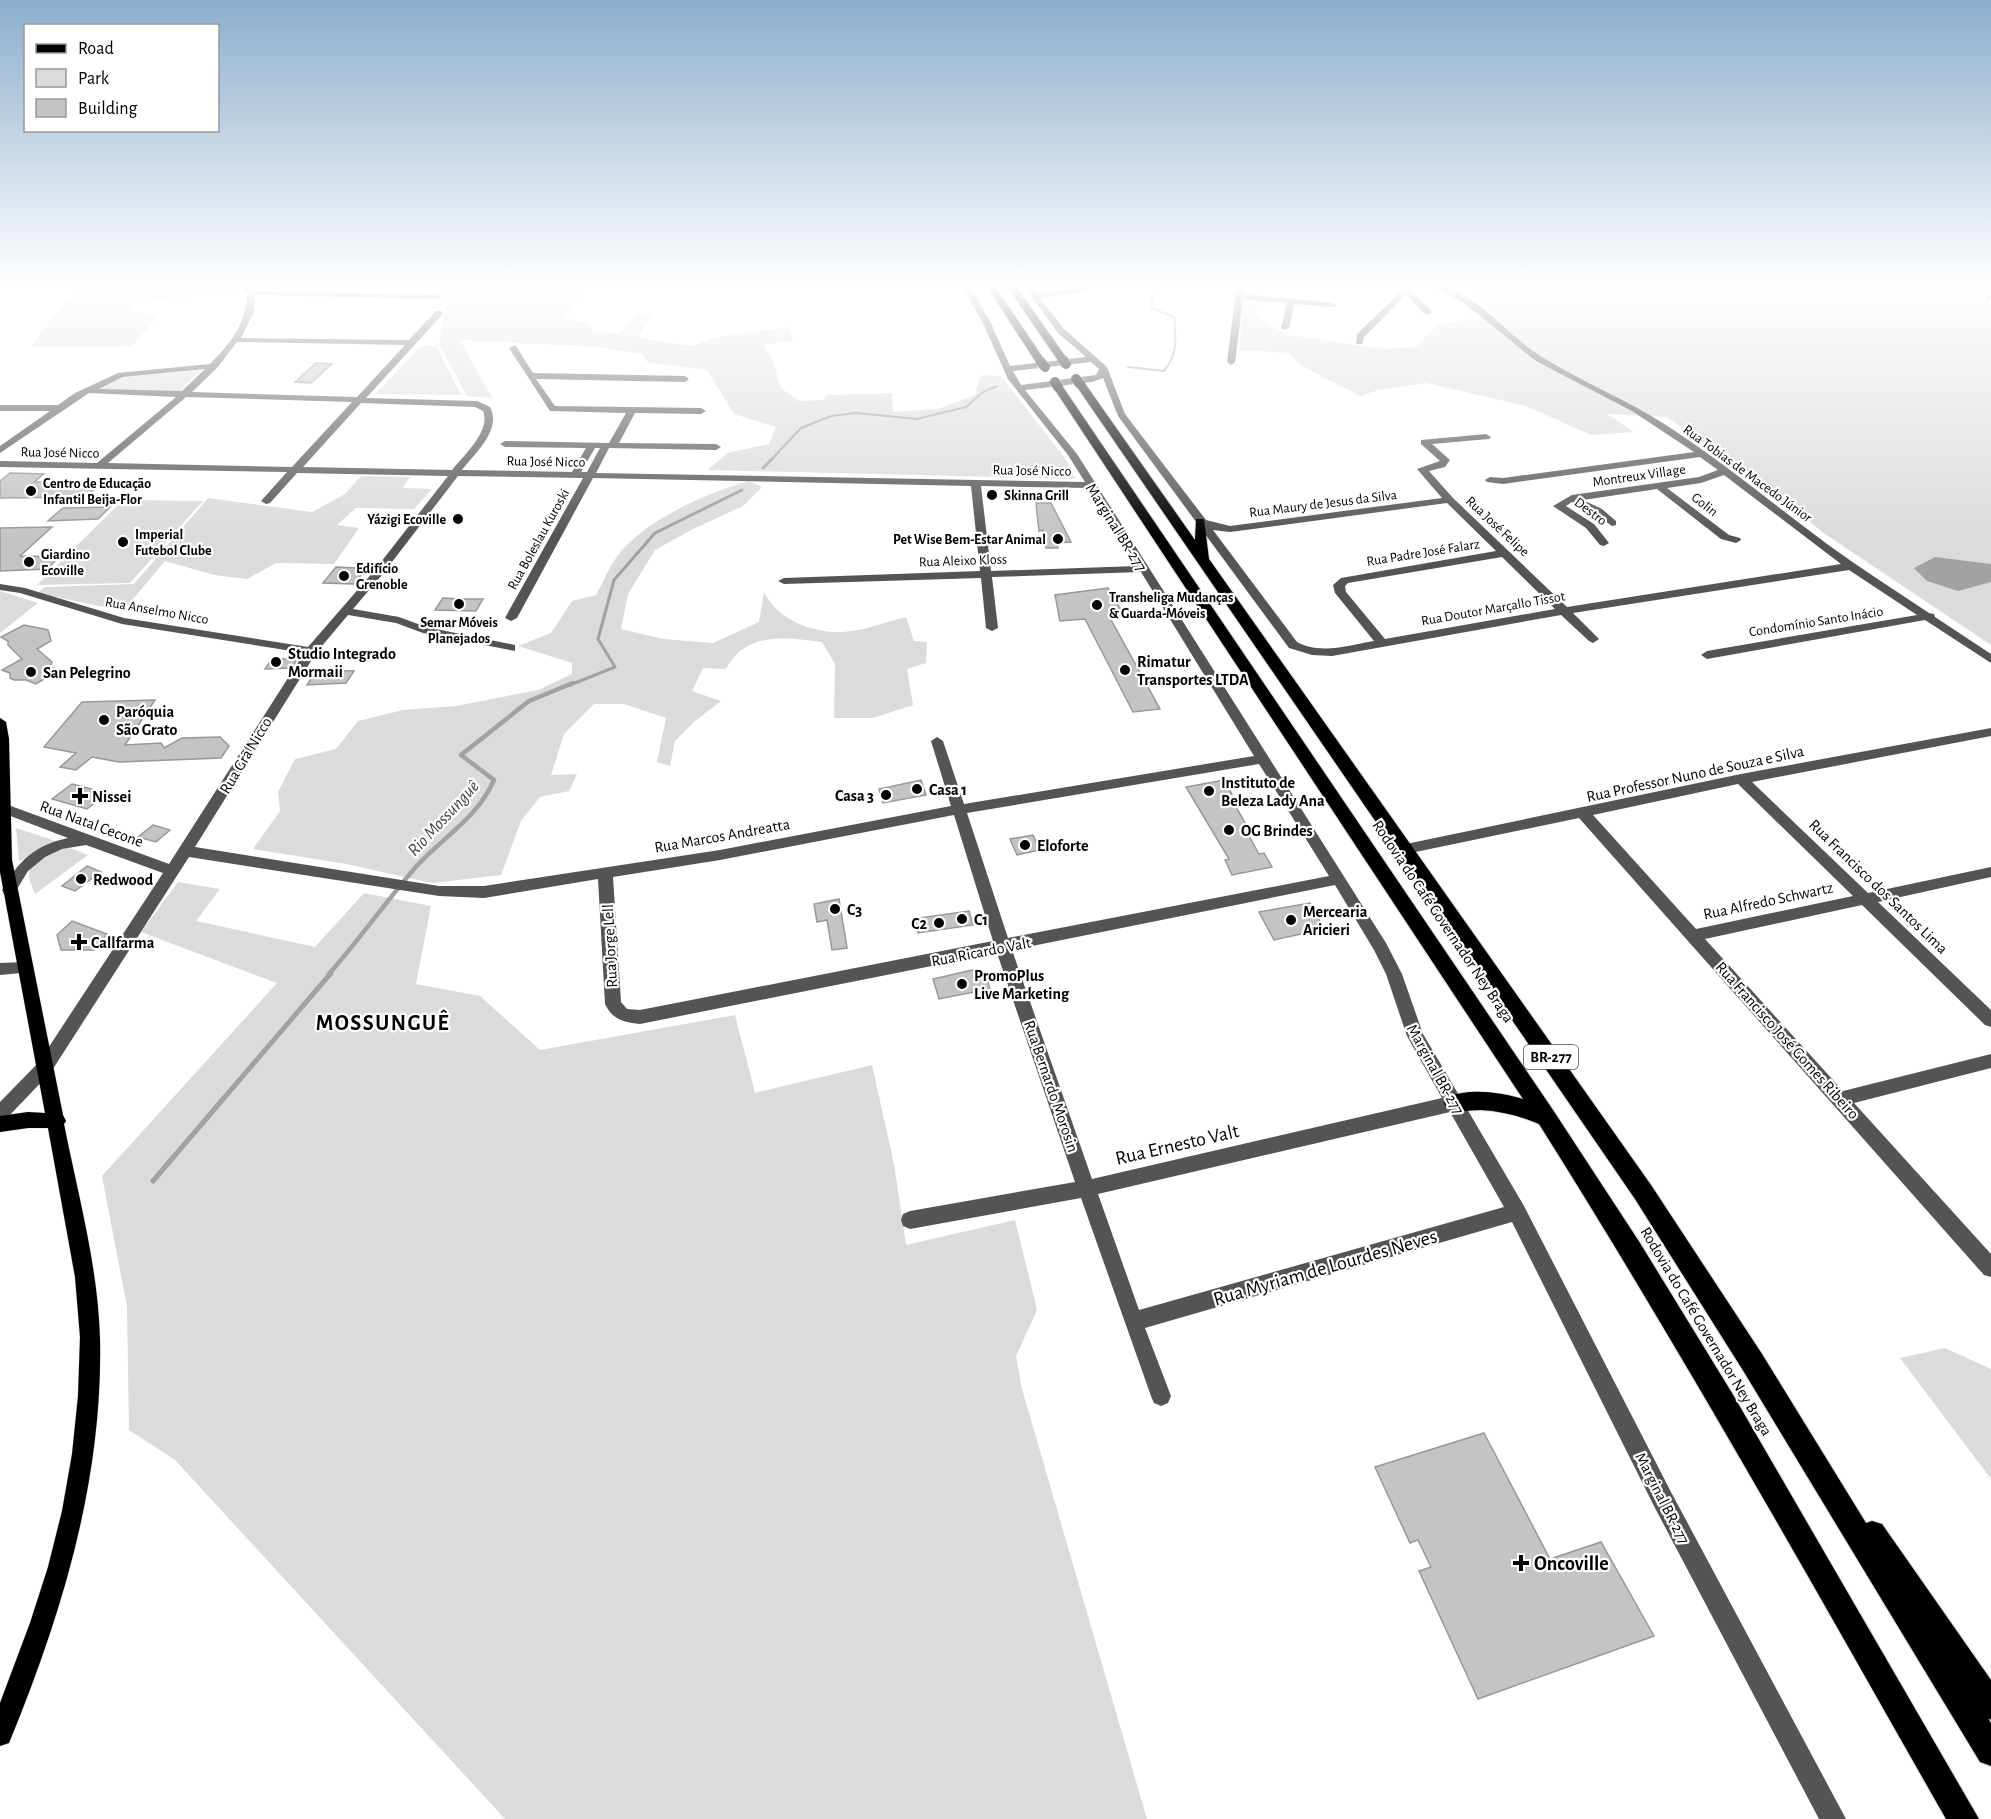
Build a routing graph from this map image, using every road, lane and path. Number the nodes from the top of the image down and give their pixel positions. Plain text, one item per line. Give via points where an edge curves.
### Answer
1 (204, 367) edge
2 (213, 367) edge
3 (390, 367) edge
4 (524, 367) edge
5 (1025, 367) edge
6 (1045, 367) edge
7 (1068, 367) edge
8 (1554, 367) edge
9 (1006, 369) joint
10 (1104, 369) joint
11 (530, 376) junction
12 (685, 379) dead end
13 (1018, 388) junction
14 (90, 392) junction
15 (182, 396) junction
16 (360, 399) junction
17 (0, 408) edge
18 (60, 408) junction
19 (632, 410) junction
20 (701, 411) dead end
21 (1486, 437) dead end
22 (505, 444) dead end
23 (592, 445) junction
24 (609, 446) junction
25 (716, 447) dead end
26 (0, 450) edge
27 (1702, 454) junction
28 (1, 465) edge
29 (99, 466) junction
30 (295, 470) junction
31 (1725, 471) junction
32 (455, 473) junction
33 (575, 475) junction
34 (592, 476) junction
35 (1490, 480) dead end
36 (976, 483) junction
37 (1091, 485) junction
38 (1659, 486) junction
39 (1572, 498) junction
40 (1449, 500) junction
41 (266, 501) dead end
42 (1558, 506) joint
43 (1200, 522) junction
44 (1612, 523) dead end
45 (1736, 540) dead end
46 (1604, 543) dead end
47 (1506, 553) junction
48 (1203, 560) junction
49 (1851, 566) junction
50 (1144, 569) junction
51 (986, 574) junction
52 (784, 581) dead end
53 (0, 587) edge
54 (345, 611) junction
55 (1564, 611) junction
56 (1930, 616) junction
57 (511, 618) dead end
58 (992, 628) dead end
59 (1593, 639) dead end
60 (1381, 642) junction
61 (511, 648) dead end
62 (311, 651) junction
63 (1707, 655) dead end
64 (1991, 659) edge
65 (0, 722) edge
66 (1991, 732) edge
67 (937, 741) dead end
68 (1263, 759) junction
69 (1742, 779) junction
70 (1, 808) edge
71 (960, 810) junction
72 (1584, 814) junction
73 (88, 840) junction
74 (1406, 849) junction
75 (185, 851) junction
76 (172, 872) junction
77 (1991, 872) edge
78 (605, 873) junction
79 (1339, 879) junction
80 (9, 890) junction
81 (1866, 897) junction
82 (1695, 935) junction
83 (1003, 947) junction
84 (25, 968) junction
85 (0, 969) edge
86 (622, 1015) joint
87 (1991, 1020) edge
88 (1991, 1061) edge
89 (45, 1067) junction
90 (1842, 1099) junction
91 (1454, 1103) junction
92 (0, 1114) edge
93 (1546, 1117) junction
94 (57, 1121) junction
95 (0, 1124) edge
96 (1088, 1188) junction
97 (1517, 1212) junction
98 (910, 1220) dead end
99 (1991, 1268) edge
100 (1133, 1322) junction
101 (1754, 1363) junction
102 (1161, 1395) dead end
103 (1991, 1705) edge
104 (0, 1734) edge
105 (1991, 1751) edge
106 (1833, 1819) edge
107 (1963, 1819) edge

1 - 14 street via 127,374
2 - 15 street
3 - 16 street
4 - 11 street
5 - 9 street
6 - 93 highway, Rodovia do Café Governador Ney Braga / BR-277
7 - 48 highway, Rodovia do Café Governador Ney Braga / BR-277
8 - 27 street, Rua Tobias de Macedo Júnior via 1636,410
9 - 13 street, Marginal BR-277
10 - 13 street via 1100,377 1092,379
10 - 43 street via 1120,414
11 - 12 street
11 - 19 street via 553,409
13 - 37 street, Marginal BR-277 via 1065,444
14 - 15 street
14 - 18 street
15 - 16 street
15 - 29 street
16 - 30 street
16 - 32 street, Rua Grã Nicco via 482,405 489,414 489,428
17 - 18 street
18 - 26 street
19 - 20 street
19 - 24 street, Rua Boleslau Kuroski
21 - 40 street, Rua José Felipe via 1424,442 1445,460 1442,465 1422,469
22 - 23 street
23 - 24 street
23 - 33 street
24 - 25 street
24 - 34 street, Rua Boleslau Kuroski
27 - 31 street, Rua Tobias de Macedo Júnior
27 - 35 street
28 - 29 street, Rua José Nicco
29 - 30 street, Rua José Nicco
30 - 32 street, Rua José Nicco
30 - 41 street
31 - 38 street, Montreux Village via 1701,480
31 - 49 street, Rua Tobias de Macedo Júnior
32 - 33 street, Rua José Nicco
32 - 54 street, Rua Grã Nicco
33 - 34 street, Rua José Nicco
34 - 36 street, Rua José Nicco
34 - 57 street, Rua Boleslau Kuroski
36 - 37 street, Rua José Nicco
36 - 51 street
37 - 50 street, Marginal BR-277
38 - 39 street, Montreux Village
38 - 45 street, Golin via 1725,537
39 - 42 street, Montreux Village
39 - 44 street
40 - 43 street, Rua Maury de Jesus da Silva via 1230,529
40 - 47 street, Rua José Felipe
42 - 46 street, Destro via 1574,514
43 - 48 highway
43 - 60 street, Rua Doutor Marçallo Tissot via 1293,645 1302,651 1314,653
47 - 55 street, Rua José Felipe
47 - 60 street, Rua Padre José Falarz via 1345,580 1339,585 1341,593
48 - 74 highway, Rodovia do Café Governador Ney Braga / BR-277
49 - 55 street, Rua Doutor Marçallo Tissot
49 - 56 street, Rua Tobias de Macedo Júnior
50 - 51 street, Rua Aleixo Kloss
50 - 68 street, Marginal BR-277
51 - 52 street, Rua Aleixo Kloss
51 - 58 street
53 - 62 street, Rua Anselmo Nicco via 122,621
54 - 61 street
54 - 62 street, Rua Grã Nicco
55 - 59 street, Rua José Felipe
55 - 60 street, Rua Doutor Marçallo Tissot
56 - 63 street, Condomínio Santo Inácio
56 - 64 street, Rua Tobias de Macedo Júnior
62 - 75 street, Rua Grã Nicco
65 - 70 main road
66 - 69 street, Rua Professor Nuno de Souza e Silva
67 - 71 street, Rua Bernardo Morosin
68 - 71 street, Rua Marcos Andreatta
68 - 79 street, Marginal BR-277
69 - 72 street, Rua Professor Nuno de Souza e Silva
69 - 81 street, Rua Francisco dos Santos Lima
70 - 73 street, Rua Natal Cecone
70 - 80 main road
71 - 78 street, Rua Marcos Andreatta
71 - 83 street, Rua Bernardo Morosin
72 - 74 street, Rua Professor Nuno de Souza e Silva
72 - 82 street, Rua Francisco José Gomes Ribeiro
73 - 76 street, Rua Natal Cecone
73 - 80 street via 58,845 37,854 22,868
74 - 101 highway, Rodovia do Café Governador Ney Braga / BR-277 via 1598,1124
75 - 76 street, Rua Grã Nicco
75 - 78 street, Rua Marcos Andreatta via 454,892 484,892
76 - 89 street, Rua Grã Nicco
77 - 81 street, Rua Alfredo Schwartz
78 - 86 street, Rua Jorge Lell via 611,997
79 - 83 street, Rua Ricardo Valt
79 - 91 street, Marginal BR-277 via 1389,962 1415,1036
80 - 84 main road
81 - 82 street, Rua Alfredo Schwartz
81 - 87 street, Rua Francisco dos Santos Lima
82 - 90 street, Rua Francisco José Gomes Ribeiro
83 - 86 street, Rua Ricardo Valt via 650,1016
83 - 96 street, Rua Bernardo Morosin
84 - 85 street
84 - 89 main road
88 - 90 street
89 - 92 street, Rua Grã Nicco
89 - 94 main road
90 - 99 street, Rua Francisco José Gomes Ribeiro
91 - 93 highway via 1502,1102
91 - 96 street, Rua Ernesto Valt
91 - 97 street, Marginal BR-277
93 - 107 highway, Rodovia do Café Governador Ney Braga / BR-277 via 1676,1323
94 - 95 main road
94 - 104 main road via 89,1309 88,1425 79,1486 53,1590
96 - 98 street, Rua Ernesto Valt
96 - 100 street, Rua Bernardo Morosin
97 - 100 street, Rua Myriam de Lourdes Neves
97 - 106 street, Marginal BR-277 via 1663,1500
100 - 102 street, Rua Bernardo Morosin
101 - 103 highway
101 - 105 highway, Rodovia do Café Governador Ney Braga / BR-277

